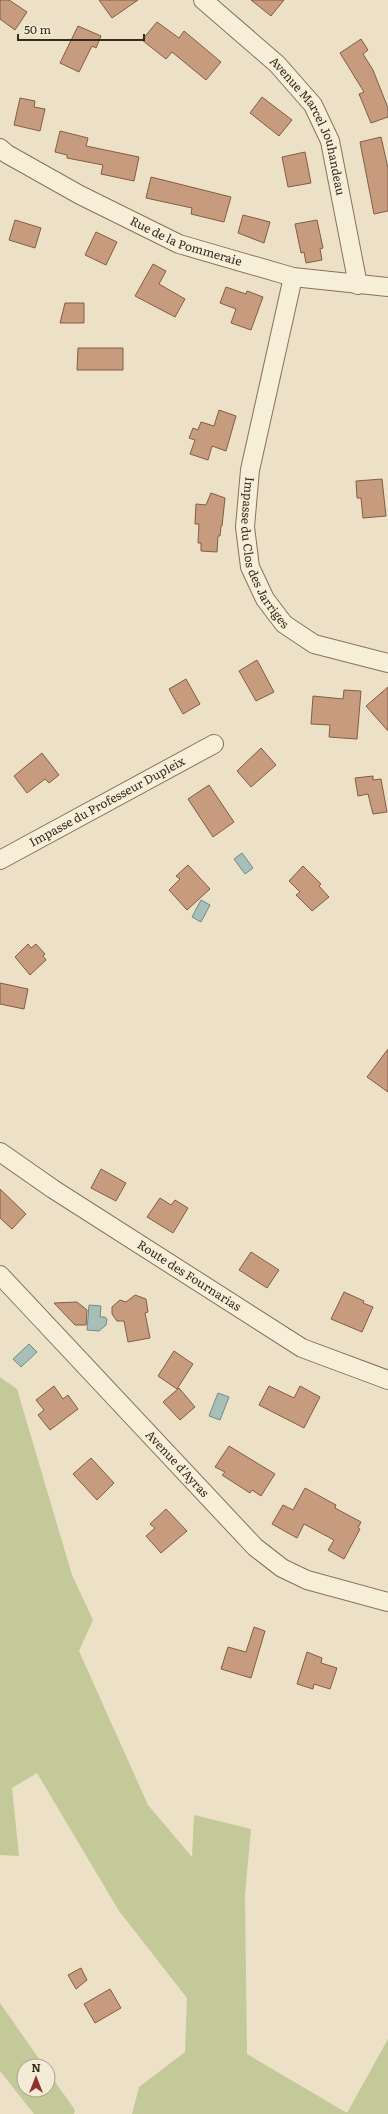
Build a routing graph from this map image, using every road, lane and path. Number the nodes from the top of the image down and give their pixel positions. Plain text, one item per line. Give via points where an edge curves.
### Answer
1 (203, 0) edge
2 (0, 148) edge
3 (293, 277) junction
4 (358, 285) junction
5 (388, 287) edge
6 (388, 663) edge
7 (214, 744) dead end
8 (0, 860) edge
9 (0, 1152) edge
10 (0, 1275) edge
11 (388, 1380) edge
12 (388, 1602) edge

1 - 4 street, Avenue Marcel Jouhandeau via 277,64 313,105 330,141
2 - 3 street, Rue de la Pommeraie via 80,195 179,244
3 - 4 street, Rue de la Pommeraie
3 - 6 street, Impasse du Clos des Jarriges via 250,470 245,527 250,567 265,599 284,624 314,644
4 - 5 street, Rue de la Pommeraie
7 - 8 street, Impasse du Professeur Dupleix
9 - 11 street, Route des Fournarias via 53,1189 302,1348
10 - 12 street, Avenue d'Ayras via 255,1547 282,1568 307,1580

